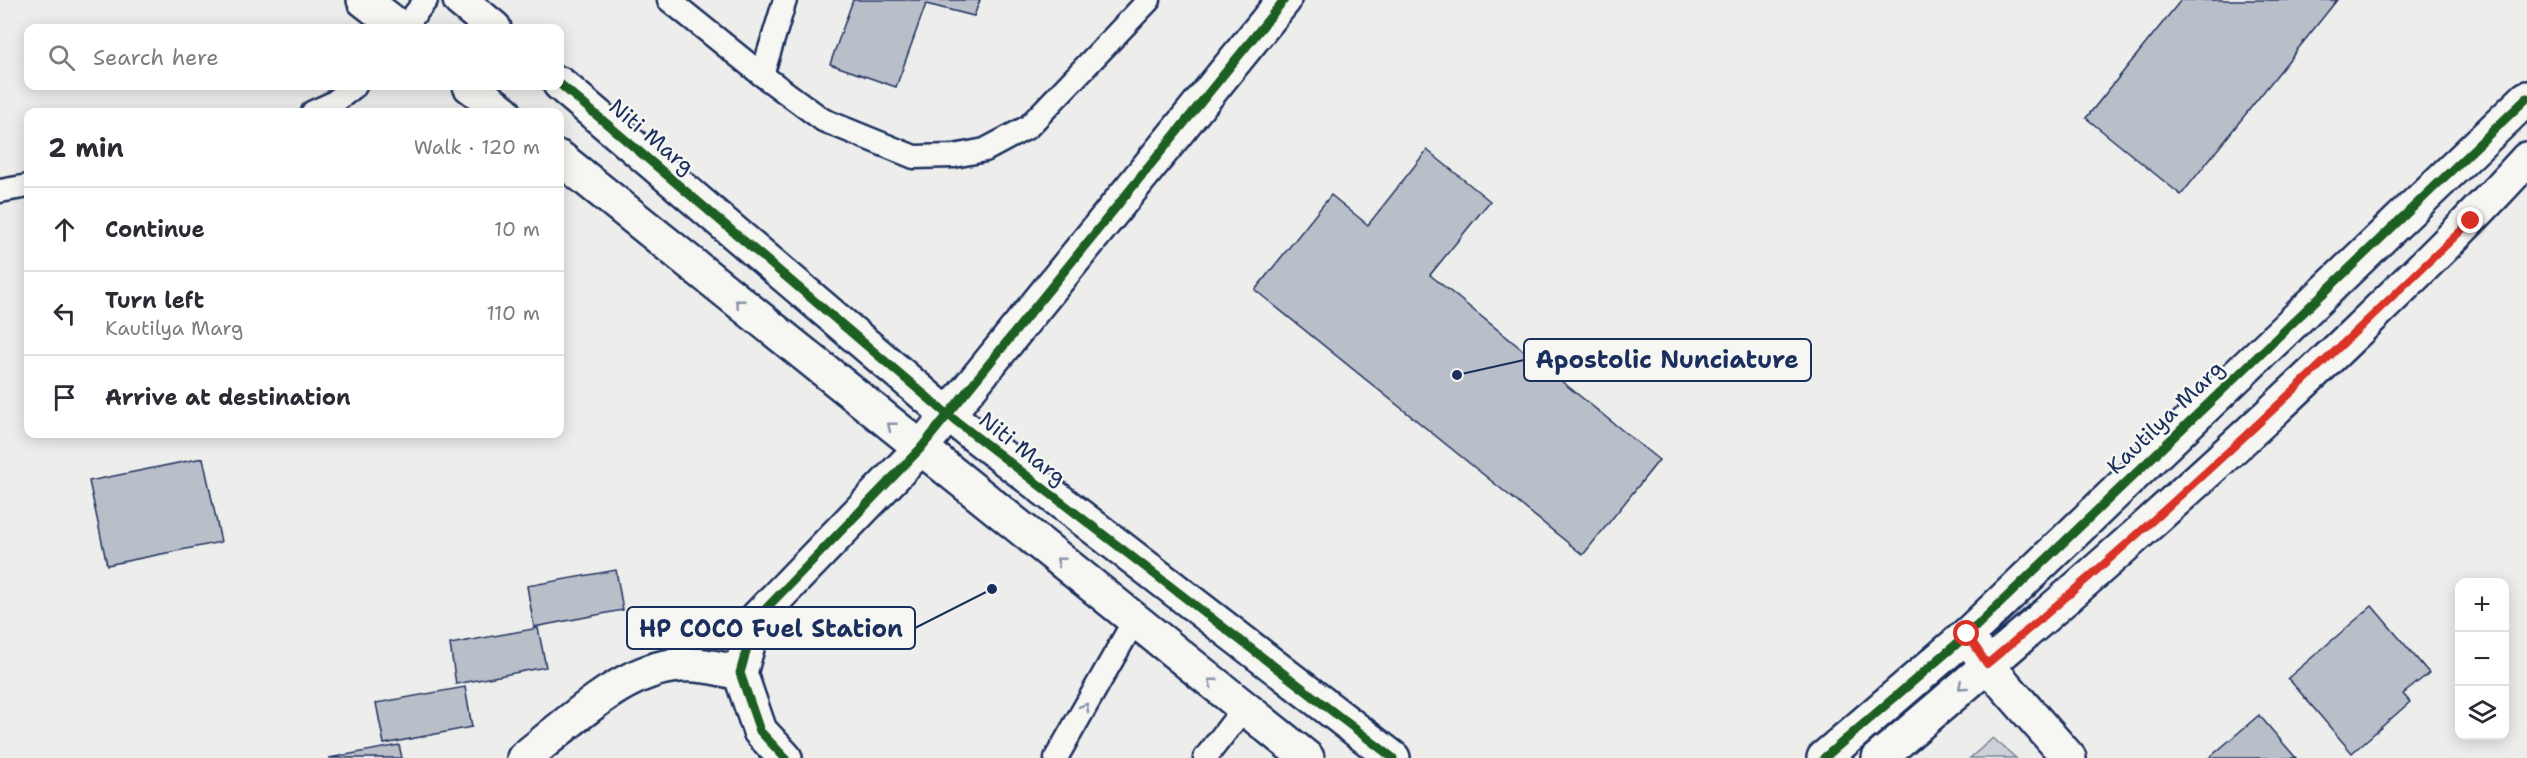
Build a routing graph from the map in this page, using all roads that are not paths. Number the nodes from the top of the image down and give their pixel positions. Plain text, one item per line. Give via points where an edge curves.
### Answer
1 (364, 0) edge
2 (426, 0) edge
3 (460, 0) edge
4 (669, 0) edge
5 (785, 0) edge
6 (1149, 0) edge
7 (1284, 0) edge
8 (397, 24) edge
9 (405, 24) edge
10 (489, 24) edge
11 (762, 75) junction
12 (564, 87) edge
13 (350, 90) edge
14 (475, 90) edge
15 (2527, 98) edge
16 (323, 108) edge
17 (499, 108) edge
18 (2527, 159) edge
19 (564, 161) edge
20 (24, 187) edge
21 (0, 191) edge
22 (947, 414) junction
23 (920, 449) junction
24 (1134, 621) junction
25 (1967, 634) junction
26 (1987, 664) junction
27 (740, 673) junction
28 (1245, 708) junction
29 (524, 758) edge
30 (785, 758) edge
31 (1056, 758) edge
32 (1205, 758) edge
33 (1307, 758) edge
34 (1393, 758) edge
35 (1824, 758) edge
36 (1879, 758) edge
37 (2069, 758) edge

1 - 8 street
2 - 9 lane
3 - 10 street
4 - 11 lane
5 - 11 lane
6 - 11 lane via 1028,127 985,150 914,157 823,120
7 - 22 street
12 - 22 street, Niti Marg
13 - 16 lane
14 - 17 street
15 - 25 street, Kautilya Marg
18 - 26 street via 2471,221 2288,398 2062,602
23 -> 19 street
20 - 21 lane
22 - 23 street
22 - 34 street, Niti Marg
24 -> 23 street
23 - 27 street via 755,620
28 -> 24 street
31 -> 24 lane
25 - 26 street
25 - 35 street, Kautilya Marg
26 -> 36 street
26 - 37 street
27 - 29 street via 705,666 671,666 629,680
27 - 30 street via 760,731
28 - 32 lane
28 - 33 street

